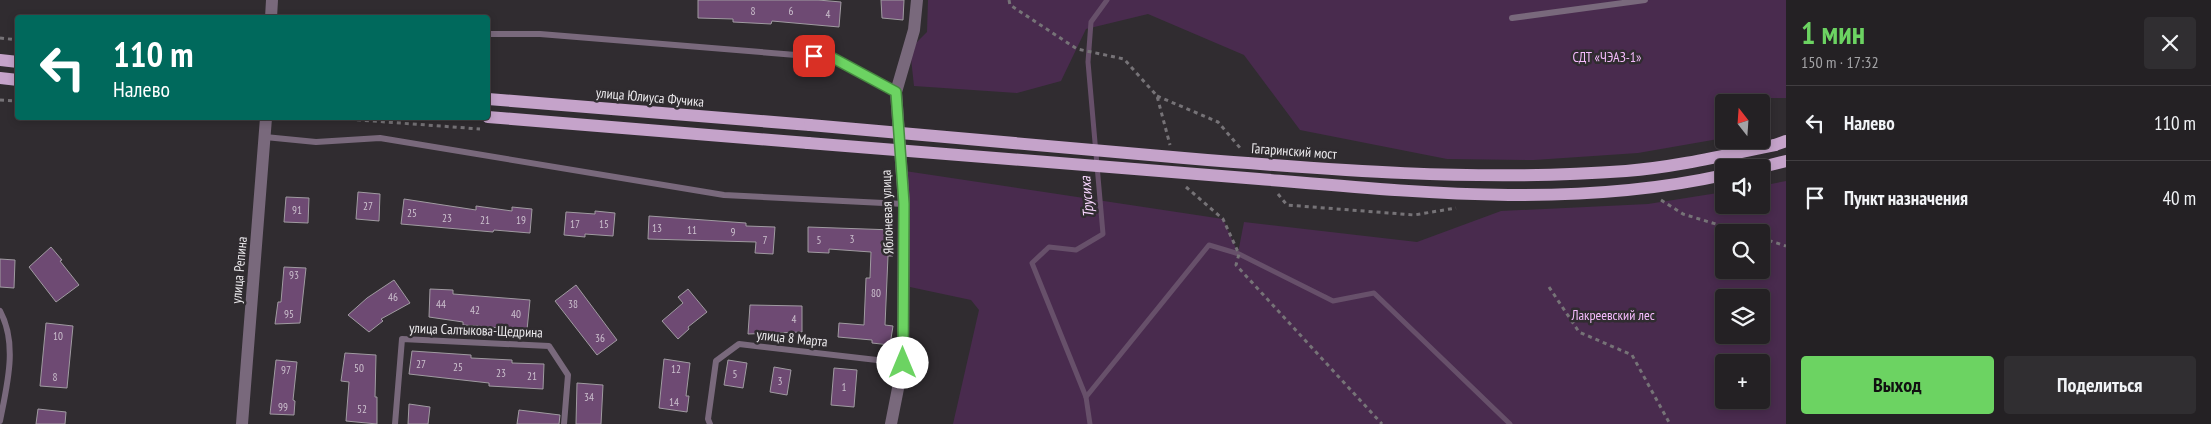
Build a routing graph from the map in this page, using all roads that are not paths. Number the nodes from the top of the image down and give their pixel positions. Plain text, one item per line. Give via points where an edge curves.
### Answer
1 (272, 0) edge
2 (917, 0) edge
3 (1645, 0) edge
4 (271, 15) edge
5 (1512, 18) dead end
6 (490, 34) edge
7 (0, 60) edge
8 (15, 62) edge
9 (0, 78) edge
10 (15, 80) edge
11 (896, 92) junction
12 (490, 99) edge
13 (490, 117) edge
14 (266, 120) edge
15 (810, 125) joint
16 (265, 138) junction
17 (1780, 143) edge
18 (1783, 162) edge
19 (1770, 165) edge
20 (1715, 176) edge
21 (904, 204) junction
22 (0, 311) edge
23 (903, 363) junction
24 (0, 421) edge
25 (242, 424) edge
26 (395, 424) edge
27 (564, 424) edge
28 (710, 424) edge
29 (891, 424) edge

1 - 4 street
2 - 11 street, Яблоневая улица via 914,30
3 - 5 lane
6 - 11 lane via 540,34 833,58
7 - 8 main road
9 - 10 main road
11 - 21 street, Яблоневая улица
12 - 15 main road, улица Юлиуса Фучика
13 - 20 main road, bridge via 1361,188 1496,196 1642,188
14 - 16 street, улица Репина
15 - 17 main road, Гагаринский мост, bridge via 1306,168 1463,176 1629,171
16 - 21 lane via 316,142 380,138 724,195
16 - 25 street, улица Репина
18 - 19 main road
21 - 23 street, Яблоневая улица
22 - 24 lane via 7,324 10,341 8,378
23 - 28 lane, улица 8 Марта via 739,344 716,361
23 - 29 street, Яблоневая улица
26 - 27 lane, улица Салтыкова-Щедрина via 402,339 549,346 568,375

